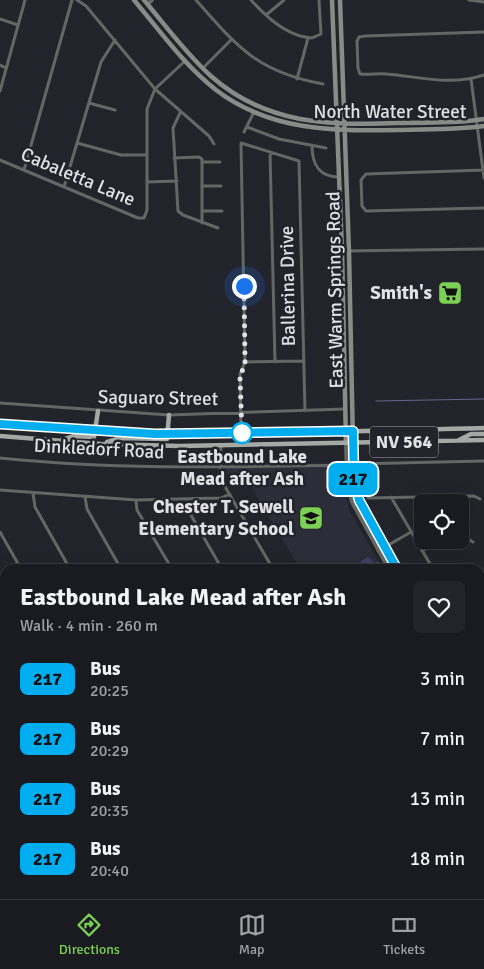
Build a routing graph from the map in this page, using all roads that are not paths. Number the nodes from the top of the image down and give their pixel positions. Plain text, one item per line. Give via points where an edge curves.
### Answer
1 (25, 0) edge
2 (72, 0) edge
3 (78, 0) edge
4 (134, 0) edge
5 (139, 0) edge
6 (152, 0) edge
7 (196, 0) edge
8 (251, 0) edge
9 (284, 0) edge
10 (319, 0) edge
11 (332, 0) edge
12 (340, 0) edge
13 (469, 0) edge
14 (146, 2) edge
15 (484, 2) edge
16 (266, 15) junction
17 (0, 18) edge
18 (18, 25) junction
19 (484, 32) edge
20 (308, 38) junction
21 (115, 40) junction
22 (231, 40) junction
23 (186, 61) junction
24 (0, 65) edge
25 (6, 68) junction
26 (203, 68) junction
27 (484, 75) edge
28 (297, 79) junction
29 (471, 79) junction
30 (323, 84) dead end
31 (155, 89) junction
32 (0, 91) edge
33 (89, 103) junction
34 (115, 110) dead end
35 (254, 112) junction
36 (180, 113) junction
37 (484, 119) edge
38 (476, 120) junction
39 (246, 126) junction
40 (484, 126) edge
41 (477, 127) junction
42 (337, 128) junction
43 (345, 128) junction
44 (244, 132) dead end
45 (77, 142) junction
46 (214, 144) dead end
47 (312, 146) junction
48 (326, 148) dead end
49 (270, 152) junction
50 (147, 155) junction
51 (174, 158) junction
52 (0, 160) edge
53 (202, 162) junction
54 (220, 162) dead end
55 (24, 170) junction
56 (484, 170) edge
57 (339, 177) junction
58 (484, 178) edge
59 (177, 181) junction
60 (147, 182) junction
61 (64, 186) junction
62 (202, 186) junction
63 (221, 186) dead end
64 (484, 208) edge
65 (203, 211) junction
66 (222, 211) dead end
67 (202, 223) junction
68 (218, 228) dead end
69 (484, 249) edge
70 (342, 251) junction
71 (349, 251) junction
72 (343, 318) junction
73 (351, 318) junction
74 (303, 361) junction
75 (245, 362) junction
76 (275, 362) junction
77 (0, 403) edge
78 (345, 409) junction
79 (98, 411) junction
80 (305, 411) junction
81 (241, 412) junction
82 (168, 415) junction
83 (0, 424) edge
84 (484, 428) edge
85 (345, 431) junction
86 (353, 431) junction
87 (96, 432) junction
88 (241, 433) junction
89 (169, 434) junction
90 (484, 434) edge
91 (0, 436) edge
92 (484, 440) edge
93 (59, 441) junction
94 (456, 441) junction
95 (346, 443) junction
96 (353, 443) junction
97 (101, 444) junction
98 (221, 445) junction
99 (0, 458) edge
100 (484, 461) edge
101 (353, 464) junction
102 (346, 465) junction
103 (220, 466) junction
104 (0, 490) edge
105 (33, 493) junction
106 (230, 494) junction
107 (391, 497) junction
108 (85, 498) junction
109 (368, 498) dead end
110 (187, 499) junction
111 (480, 499) dead end
112 (136, 500) junction
113 (0, 532) edge
114 (411, 532) junction
115 (469, 540) edge
116 (473, 542) dead end
117 (385, 548) junction
118 (425, 549) edge
119 (378, 551) junction
120 (422, 551) junction
121 (18, 564) edge
122 (67, 564) edge
123 (118, 564) edge
124 (169, 564) edge
125 (219, 564) edge
126 (270, 564) edge
127 (385, 564) edge
128 (394, 564) edge
129 (430, 564) edge

1 - 18 street
2 - 55 street
3 - 21 street
4 - 23 main road, North Water Street
5 - 14 main road
6 - 14 street
7 - 22 street
8 - 16 street
9 - 16 street
10 - 20 street via 321,36
11 - 42 main road, East Warm Springs Road
12 - 43 main road, East Warm Springs Road
13 - 15 street
14 - 26 main road, North Water Street
16 - 20 street via 285,29
17 - 18 street
18 - 25 street
19 - 29 street via 359,37 357,41 360,74 420,80
20 - 28 street
21 - 31 street
21 - 33 street via 103,57
22 - 26 street
22 - 28 street via 266,66
23 - 31 street
23 - 35 main road, North Water Street via 216,90
24 - 25 street
25 - 32 street
26 - 42 main road, North Water Street via 230,91 262,108
27 - 29 street
28 - 30 street
29 - 38 street
31 - 36 street
31 - 50 street via 147,109
33 - 34 street
33 - 45 street
35 - 39 street
35 - 42 main road, North Water Street via 296,126
36 - 46 street via 209,136
36 - 51 street via 173,125
37 - 38 main road, North Water Street
38 - 41 street
38 - 43 main road, North Water Street
39 - 44 street
39 - 47 street via 279,139
40 - 41 main road, North Water Street
41 - 43 main road, North Water Street
41 - 56 street
42 - 43 main road, North Water Street
42 - 57 main road, East Warm Springs Road
43 - 71 main road, East Warm Springs Road
45 - 50 street via 121,155
45 - 61 street
47 - 48 street
47 - 57 street via 312,157 322,174
49 - 74 street, Ballerina Drive via 298,161
49 - 75 street via 241,143
49 - 76 street
50 - 60 street
51 - 53 street via 199,157
51 - 59 street
52 - 55 street, Cabaletta Lane
53 - 54 street
53 - 62 street
55 - 61 street, Cabaletta Lane
56 - 58 street
56 - 64 street via 363,175 361,180 363,208 366,210
57 - 70 main road, East Warm Springs Road
59 - 60 street
59 - 67 street via 179,212
60 - 61 street, Cabaletta Lane via 147,210 144,217 138,218
62 - 63 street
62 - 65 street
65 - 66 street
65 - 67 street
67 - 68 street
69 - 71 street
70 - 71 street
70 - 72 main road, East Warm Springs Road
71 - 73 main road, East Warm Springs Road
72 - 73 main road
72 - 78 main road, East Warm Springs Road
73 - 86 main road, East Warm Springs Road
74 - 76 street
74 - 80 street, Ballerina Drive
75 - 76 street
75 - 81 street via 240,374
77 - 79 street, Saguaro Street
78 - 80 street, Saguaro Street
78 - 85 main road, East Warm Springs Road
79 - 82 street, Saguaro Street
79 - 87 main road
80 - 81 street, Saguaro Street
81 - 82 street, Saguaro Street
81 - 88 street
82 - 89 main road
83 - 87 main road, NV 564
84 - 86 main road, NV 564
85 - 86 main road, NV 564
85 - 88 main road, NV 564
85 - 95 main road, East Warm Springs Road
86 - 96 main road, East Warm Springs Road
87 - 89 main road, NV 564
87 - 93 main road via 94,437 74,436
88 - 89 main road, NV 564
89 - 97 main road via 164,440 121,438
90 - 94 main road via 471,434
91 - 93 main road, NV 564
92 - 94 main road, NV 564
93 - 97 main road, NV 564
94 - 96 main road, NV 564
95 - 96 main road, NV 564
95 - 98 main road, NV 564
95 - 102 street, East Warm Springs Road
96 - 101 street, East Warm Springs Road
97 - 98 main road, NV 564
98 - 103 street
99 - 103 street, Dinkledorf Road via 107,465
100 - 101 street
101 - 117 street, East Warm Springs Road via 359,500
102 - 103 street, Dinkledorf Road
102 - 119 street, East Warm Springs Road via 352,502
103 - 106 street via 220,478
104 - 105 street
105 - 108 street
105 - 122 street via 34,507
106 - 110 street via 221,498
106 - 126 street
107 - 109 street
107 - 111 street via 474,496
107 - 114 street
108 - 112 street
108 - 123 street via 87,509
110 - 112 street
110 - 125 street via 188,510
112 - 124 street via 137,510
113 - 121 street
114 - 117 street
114 - 120 street
115 - 116 street
117 - 119 street
117 - 128 street, East Warm Springs Road
118 - 120 street
119 - 127 street, East Warm Springs Road
120 - 129 street

